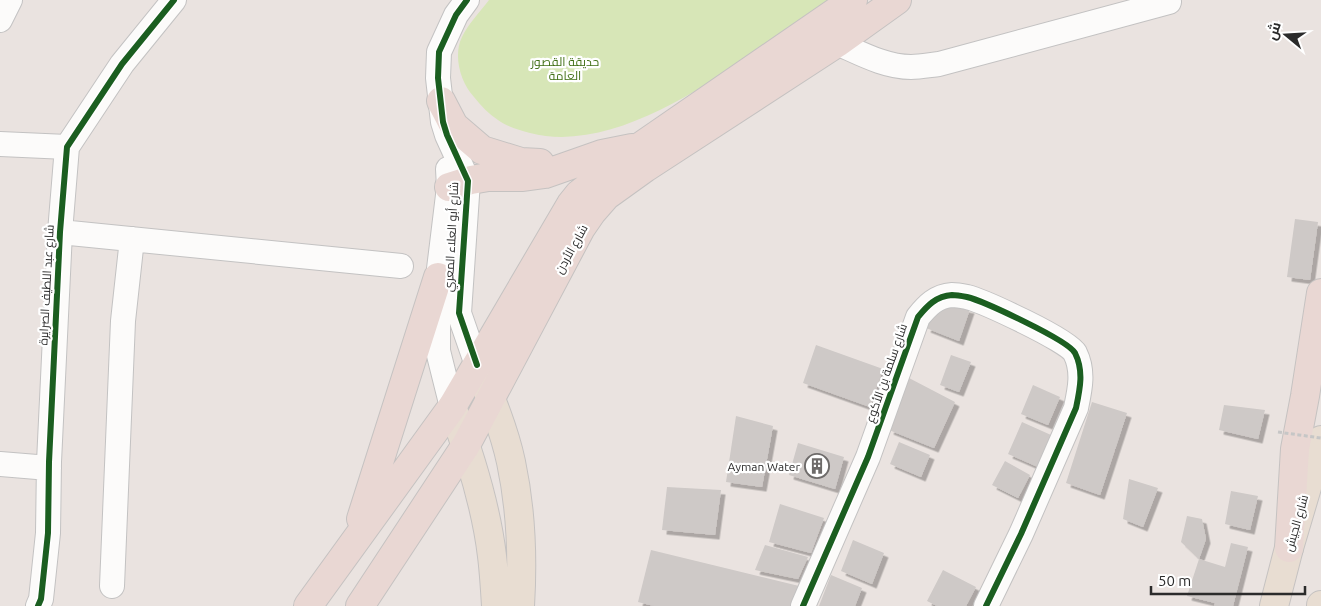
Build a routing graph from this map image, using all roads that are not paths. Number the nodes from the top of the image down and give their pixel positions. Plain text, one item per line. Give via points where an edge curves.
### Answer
1 (10, 0) edge
2 (174, 0) edge
3 (467, 0) edge
4 (853, 0) edge
5 (897, 0) edge
6 (1169, 2) dead end
7 (0, 20) edge
8 (837, 42) junction
9 (441, 101) junction
10 (0, 144) edge
11 (641, 146) junction
12 (67, 147) junction
13 (569, 165) junction
14 (458, 184) junction
15 (60, 232) junction
16 (132, 239) junction
17 (401, 266) dead end
18 (438, 277) junction
19 (1321, 293) edge
20 (477, 365) junction
21 (492, 398) junction
22 (452, 407) junction
23 (1321, 439) edge
24 (466, 445) junction
25 (0, 464) edge
26 (49, 468) junction
27 (353, 544) junction
28 (1289, 548) junction
29 (112, 586) dead end
30 (38, 606) edge
31 (308, 606) edge
32 (360, 606) edge
33 (496, 606) edge
34 (520, 606) edge
35 (803, 606) edge
36 (986, 606) edge
37 (1274, 606) edge

1 - 7 street
2 - 12 street, شارع عبد اللطيف الصرايرة via 122,64
3 - 9 street, شارع أبو العلاء المعري via 456,15 440,52 438,78
4 - 11 highway, شارع الأردن
5 - 8 highway, شارع الأردن
6 - 8 street via 939,64 910,67 888,64
8 - 21 highway, شارع الأردن via 645,168 599,203 581,228
9 - 13 highway via 454,126 482,150 521,162
9 - 14 street, شارع أبو العلاء المعري
10 - 12 street
11 - 13 highway
11 - 20 highway, شارع الأردن via 579,194 571,204
12 - 15 street, شارع عبد اللطيف الصرايرة
13 - 14 highway via 545,174 488,177
14 - 18 street, شارع أبو العلاء المعري
14 - 20 street, شارع أبو العلاء المعري via 459,313
15 - 16 street
15 - 26 street, شارع عبد اللطيف الصرايرة
16 - 17 street
16 - 29 street via 122,321
18 - 22 street, شارع أبو العلاء المعري via 438,351
18 - 27 highway
19 - 28 highway via 1295,449
20 - 21 main road, شارع أبو العلاء المعري
20 - 22 highway, شارع الأردن
21 - 24 highway, شارع الأردن
21 - 34 main road, شارع أبو العلاء المعري via 511,461 516,496 520,531
22 - 24 main road, شارع أبو العلاء المعري
22 - 27 highway, شارع الأردن
23 - 28 main road, شارع الجيش
24 - 32 highway, شارع الأردن
24 - 33 main road, شارع أبو العلاء المعري via 486,518
25 - 26 street
26 - 30 street, شارع عبد اللطيف الصرايرة via 48,533
27 - 31 highway, شارع الأردن
28 - 37 main road, شارع الجيش
35 - 36 street, شارع سلمة بن الأكوع via 868,457 918,317 927,305 953,295 967,297 1028,323 1067,345 1074,351 1080,368 1076,408

